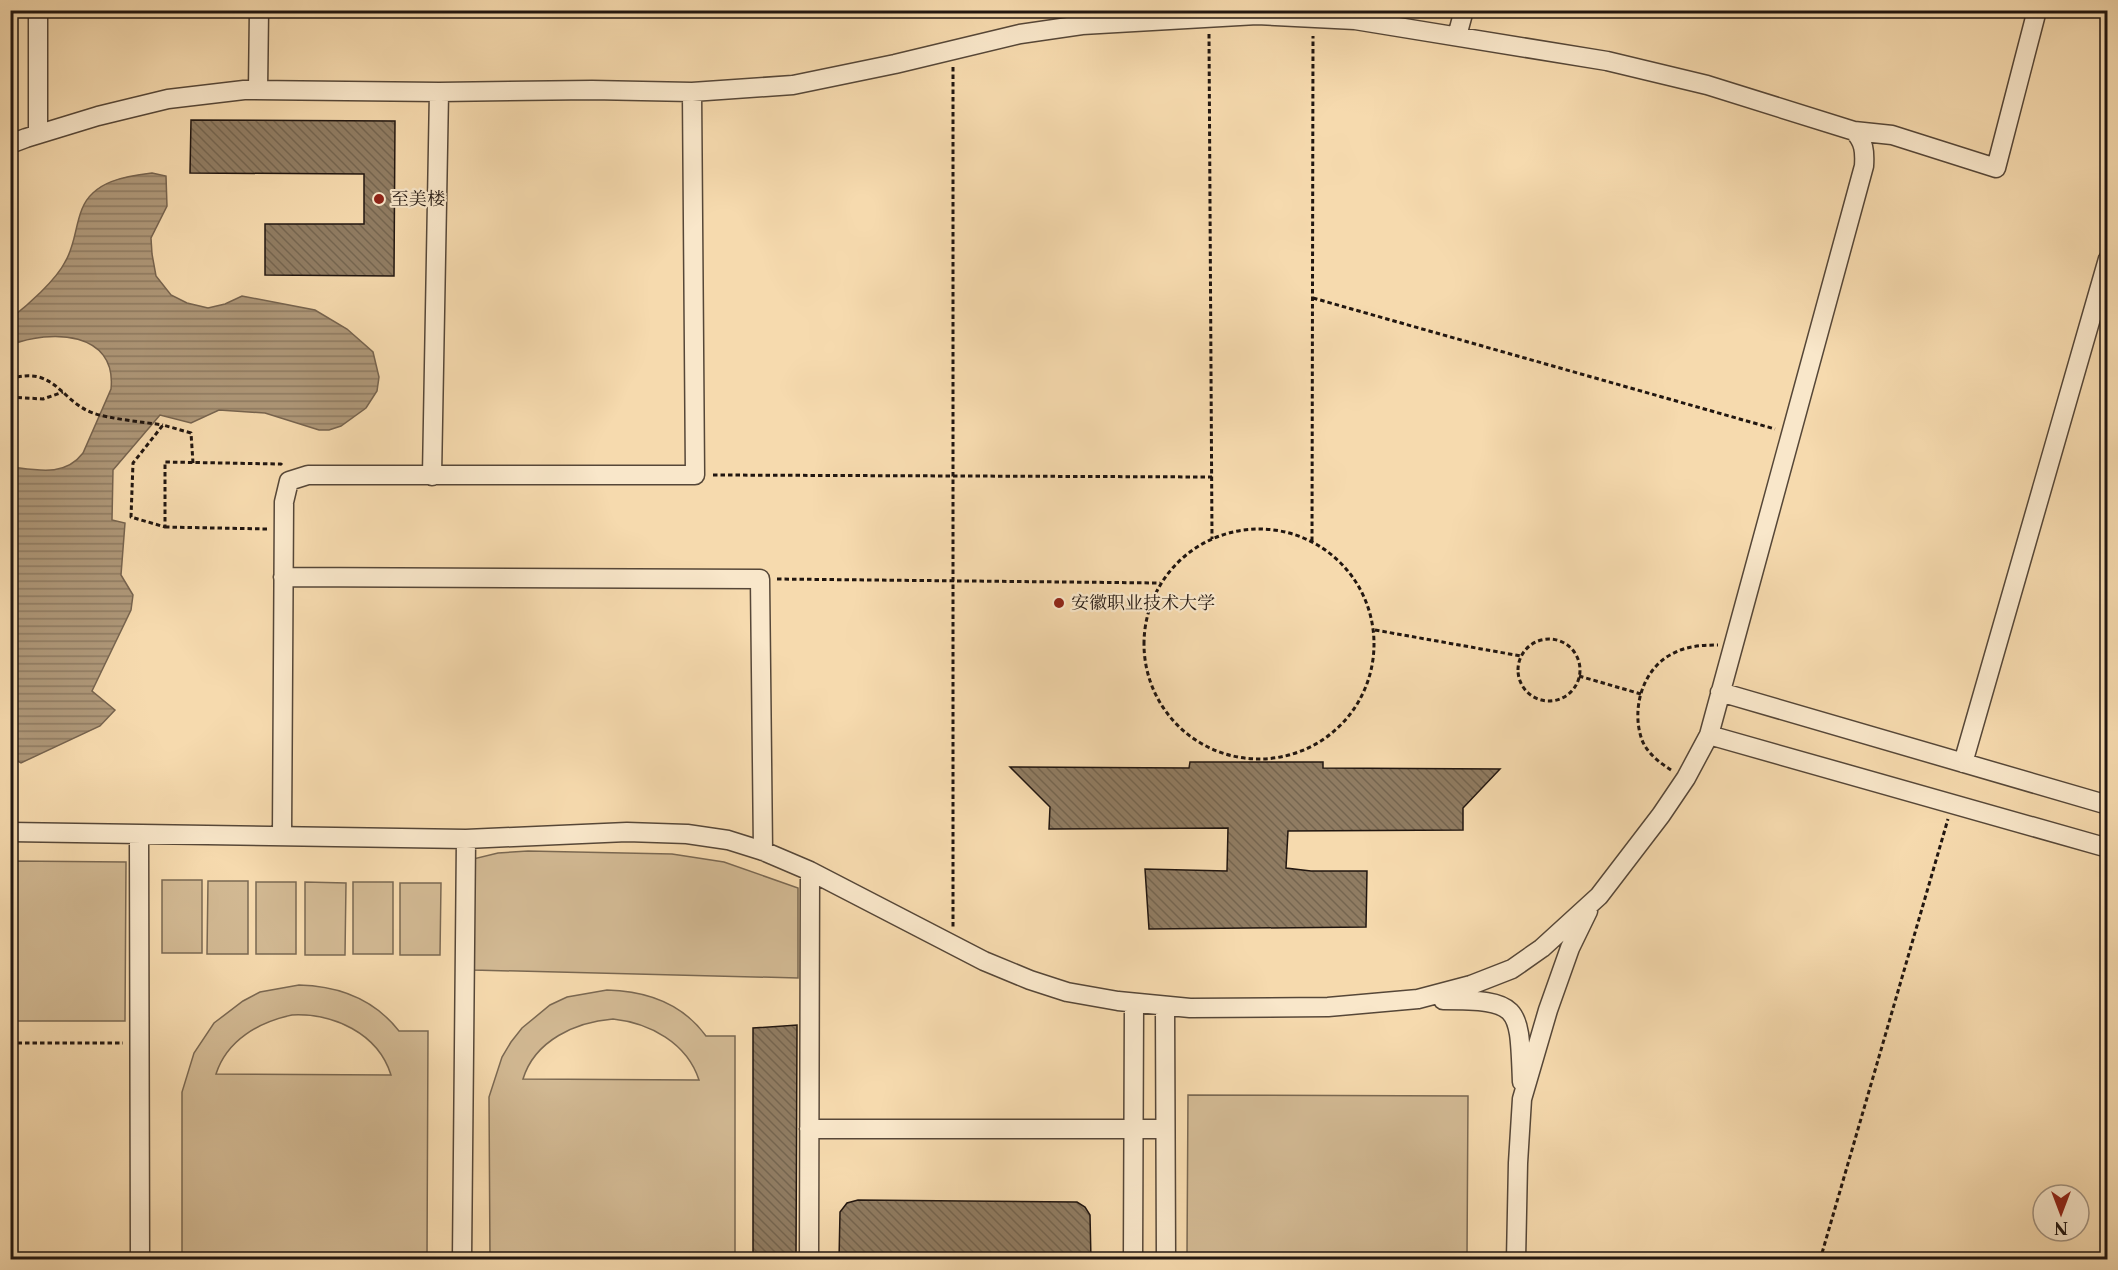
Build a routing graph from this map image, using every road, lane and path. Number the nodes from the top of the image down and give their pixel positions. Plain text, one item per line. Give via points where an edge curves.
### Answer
1 (39, 10) edge
2 (259, 10) edge
3 (1464, 10) edge
4 (2037, 10) edge
5 (1291, 14) edge
6 (1221, 15) edge
7 (1313, 18) junction
8 (1457, 36) junction
9 (953, 50) junction
10 (258, 90) junction
11 (439, 92) junction
12 (692, 92) junction
13 (1854, 130) junction
14 (38, 134) junction
15 (10, 144) edge
16 (2108, 259) edge
17 (1312, 298) junction
18 (10, 379) edge
19 (63, 392) junction
20 (10, 398) edge
21 (163, 425) junction
22 (1791, 434) junction
23 (193, 463) junction
24 (695, 475) junction
25 (432, 476) junction
26 (953, 477) junction
27 (1212, 477) junction
28 (294, 478) junction
29 (165, 526) junction
30 (284, 529) junction
31 (1212, 539) junction
32 (1312, 541) junction
33 (283, 577) junction
34 (760, 579) junction
35 (953, 581) junction
36 (1161, 584) junction
37 (1375, 630) junction
38 (1733, 645) junction
39 (1521, 656) junction
40 (1579, 676) junction
41 (1720, 692) junction
42 (1641, 694) junction
43 (1709, 735) junction
44 (1963, 763) junction
45 (1686, 778) junction
46 (1952, 804) junction
47 (2108, 805) edge
48 (10, 832) edge
49 (139, 834) junction
50 (282, 836) junction
51 (466, 839) junction
52 (2108, 848) edge
53 (763, 852) junction
54 (810, 871) junction
55 (1591, 904) junction
56 (953, 945) junction
57 (1418, 999) junction
58 (1134, 1003) junction
59 (1165, 1006) junction
60 (10, 1043) edge
61 (139, 1044) junction
62 (1522, 1099) junction
63 (809, 1130) junction
64 (1133, 1130) junction
65 (1166, 1130) junction
66 (140, 1260) edge
67 (462, 1260) edge
68 (809, 1260) edge
69 (1133, 1260) edge
70 (1166, 1260) edge
71 (1516, 1260) edge
72 (1820, 1260) edge

1 - 14 lane
2 - 10 lane
3 - 8 lane
4 - 13 lane via 1996,168 1892,135
5 - 6 lane
5 - 7 lane
6 - 9 lane via 1083,25 1020,34
6 - 27 path
7 - 8 lane via 1355,20
7 - 17 path
8 - 13 lane via 1607,61 1707,85
9 - 12 lane via 793,85
9 - 26 path
10 - 11 lane
10 - 14 lane via 168,99
11 - 12 lane
11 - 25 lane
12 - 24 lane
13 - 22 lane via 1863,142 1864,166
14 - 15 lane
16 - 44 lane
17 - 22 path
17 - 32 path
18 - 19 path via 41,378
19 - 20 path via 43,399
19 - 21 path via 93,413
21 - 23 path via 190,433
21 - 29 path via 133,463 131,517
22 - 38 lane
23 - 28 path via 281,464
23 - 29 path via 165,462
24 - 25 lane
24 - 26 path
25 - 28 lane
26 - 27 path
26 - 35 path
27 - 31 path
28 - 30 lane via 285,493
29 - 30 path
30 - 33 lane
31 - 32 path via 1245,529 1268,529
31 - 36 path via 1183,557
32 - 37 path via 1331,553 1360,587
33 - 34 lane
33 - 50 lane
34 - 35 path
34 - 53 lane
35 - 36 path
35 - 56 path
36 - 37 path via 1147,614 1144,637 1150,682 1159,702 1189,736 1229,756 1274,759 1306,749 1335,731 1351,715 1367,686 1375,653
37 - 39 path
38 - 41 lane
38 - 42 path via 1701,645 1672,653 1653,669
39 - 40 path via 1535,642 1554,639 1564,643 1577,657
39 - 40 path via 1518,675 1534,698 1562,698 1570,693
40 - 42 path
41 - 43 lane
41 - 44 lane
42 - 45 path via 1638,708 1643,742 1652,755
43 - 45 lane
43 - 46 lane
44 - 47 lane
45 - 55 lane
46 - 52 lane
46 - 72 path
48 - 49 lane
49 - 50 lane
49 - 61 lane
50 - 51 lane
51 - 53 lane via 627,832 687,834 728,840
51 - 67 lane
53 - 54 lane
54 - 56 lane
54 - 63 lane
55 - 57 lane via 1512,969 1471,986
55 - 62 lane via 1548,1010
56 - 58 lane via 1030,980 1067,992
57 - 59 lane via 1328,1007
57 - 62 lane via 1483,1000 1509,1010 1520,1031
58 - 59 lane
58 - 64 lane
59 - 65 lane
60 - 61 path
61 - 66 lane
62 - 71 lane
63 - 64 lane
63 - 68 lane
64 - 65 lane
64 - 69 lane
65 - 70 lane

